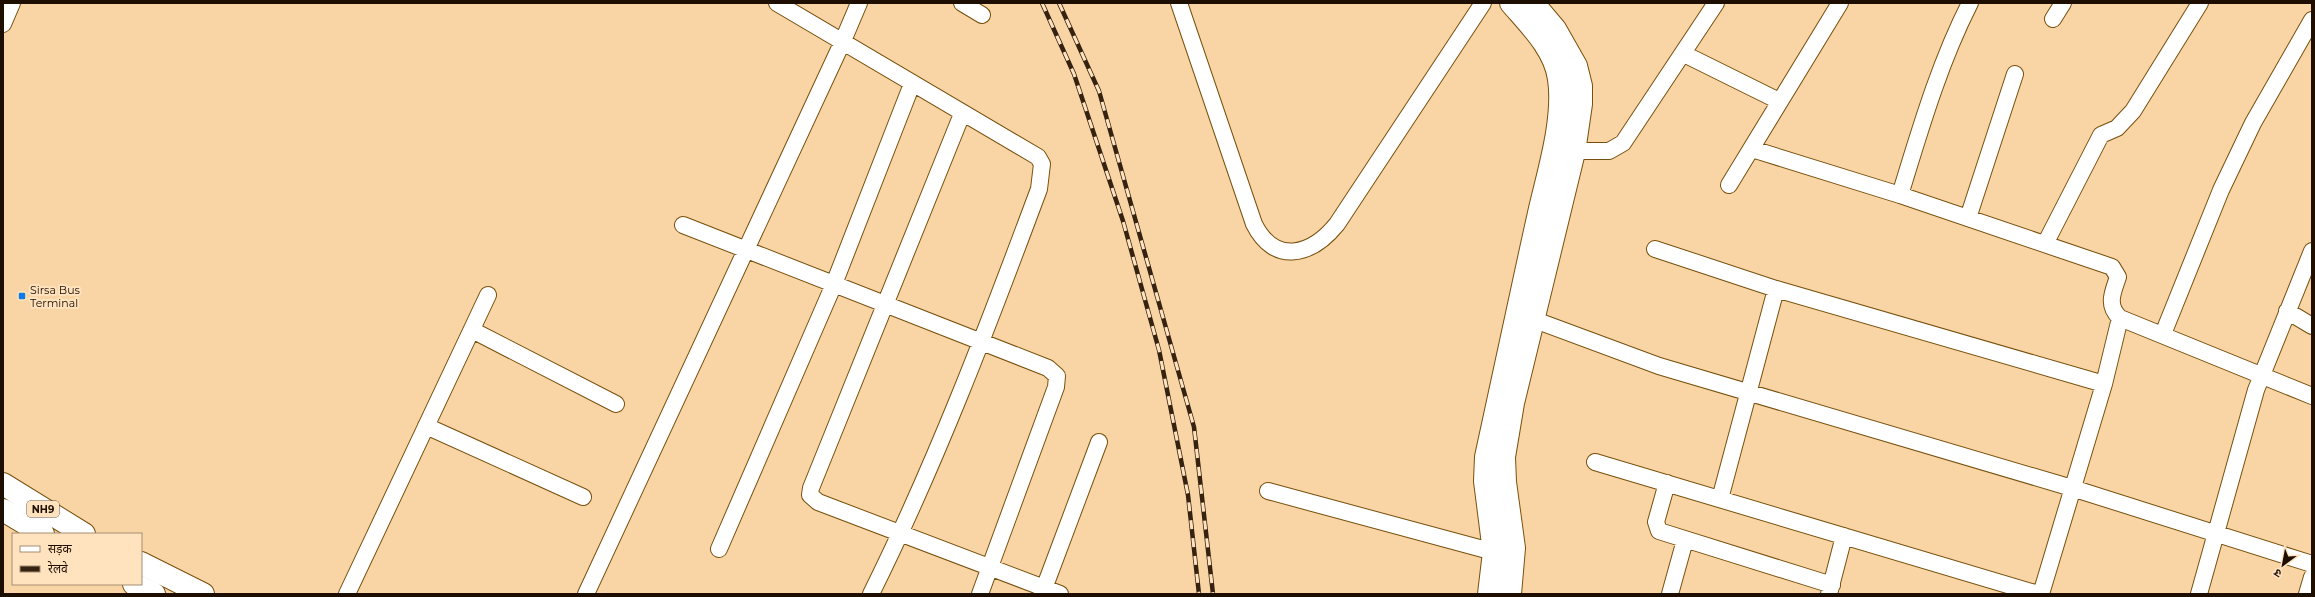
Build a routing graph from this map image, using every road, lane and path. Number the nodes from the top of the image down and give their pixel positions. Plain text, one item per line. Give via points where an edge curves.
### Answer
1 (12, 3) edge
2 (777, 3) edge
3 (859, 3) edge
4 (962, 3) edge
5 (1179, 3) edge
6 (1483, 3) edge
7 (1511, 3) edge
8 (1533, 3) edge
9 (1716, 3) edge
10 (1840, 3) edge
11 (1970, 3) edge
12 (2063, 3) edge
13 (2200, 3) edge
14 (982, 15) dead end
15 (2053, 19) dead end
16 (2312, 20) edge
17 (4, 21) edge
18 (842, 43) junction
19 (1684, 54) junction
20 (2015, 74) dead end
21 (912, 84) junction
22 (1779, 101) junction
23 (962, 114) junction
24 (1752, 149) junction
25 (1563, 151) junction
26 (1729, 185) dead end
27 (1900, 195) junction
28 (1968, 218) junction
29 (683, 225) dead end
30 (2045, 244) junction
31 (1655, 249) dead end
32 (745, 250) junction
33 (2312, 251) edge
34 (834, 284) junction
35 (1776, 289) junction
36 (488, 294) dead end
37 (886, 305) junction
38 (2287, 311) junction
39 (1525, 316) junction
40 (2120, 318) junction
41 (2312, 326) edge
42 (472, 330) junction
43 (2163, 334) junction
44 (982, 342) junction
45 (2260, 376) junction
46 (2104, 384) junction
47 (1748, 394) junction
48 (2312, 396) edge
49 (616, 404) dead end
50 (426, 426) junction
51 (1098, 442) dead end
52 (1595, 462) dead end
53 (1667, 483) junction
54 (3, 484) edge
55 (2072, 488) junction
56 (1268, 491) dead end
57 (583, 497) dead end
58 (1720, 499) junction
59 (3, 510) edge
60 (901, 532) junction
61 (41, 533) edge
62 (82, 533) edge
63 (2216, 535) junction
64 (1844, 536) junction
65 (1685, 540) junction
66 (719, 549) dead end
67 (1494, 552) junction
68 (142, 564) edge
69 (2312, 564) edge
70 (990, 567) junction
71 (2312, 577) edge
72 (136, 585) edge
73 (1830, 589) edge
74 (1043, 591) edge
75 (154, 594) edge
76 (202, 594) edge
77 (347, 594) edge
78 (586, 594) edge
79 (871, 594) edge
80 (980, 594) edge
81 (1060, 594) edge
82 (1489, 594) edge
83 (1510, 594) edge
84 (1670, 594) edge
85 (2038, 594) edge
86 (2041, 594) edge
87 (2199, 594) edge
88 (2307, 594) edge

1 - 17 street
2 - 18 street
3 - 18 street
4 - 14 street
5 - 6 street via 1254,224 1268,244 1284,251 1297,251 1310,247 1329,234 1337,224
7 - 25 street via 1553,58 1559,78 1559,115
8 - 25 street via 1555,29 1576,66 1581,86 1581,104
9 - 19 street
10 - 22 street
11 - 27 street via 1934,86
12 - 15 street
13 - 30 street via 2133,112 2117,128 2101,135
16 - 43 street via 2253,123 2220,190
18 - 21 street
18 - 32 street
19 - 22 street
19 - 25 street via 1623,144 1609,151
20 - 28 street
21 - 23 street
21 - 34 street
22 - 24 street
23 - 37 street
23 - 44 street via 1038,157 1042,164 1039,189
24 - 26 street
24 - 27 street
25 - 39 street
27 - 28 street
28 - 30 street
29 - 32 street
30 - 40 street via 2115,270 2118,277 2111,302 2113,310
31 - 35 street
32 - 34 street
32 - 78 street
33 - 38 street
34 - 37 street
34 - 66 street
35 - 46 street
35 - 47 street
36 - 42 street
37 - 44 street
37 - 60 street via 810,495 818,502
38 - 41 street
38 - 45 street
39 - 47 street via 1659,366
39 - 67 street via 1486,462 1485,481
39 - 83 street via 1504,457 1514,548
40 - 43 street
40 - 46 street
42 - 49 street
42 - 50 street
43 - 45 street
44 - 60 street
44 - 70 street via 1048,368 1058,376
45 - 48 street
45 - 63 street via 2241,437
46 - 55 street
47 - 55 street
47 - 58 street
50 - 57 street
50 - 77 street
51 - 74 street
52 - 53 street
53 - 58 street
53 - 65 street via 1656,526 1663,533
54 - 62 street, NH9
55 - 63 street
55 - 86 street
56 - 67 street
58 - 64 street
59 - 61 street, NH9
60 - 70 street
60 - 79 street
63 - 69 street
63 - 87 street
64 - 73 street
64 - 85 street
65 - 73 street
65 - 84 street
67 - 82 street
68 - 76 street
70 - 74 street
70 - 80 street
71 - 88 street
72 - 75 street
74 - 81 street

